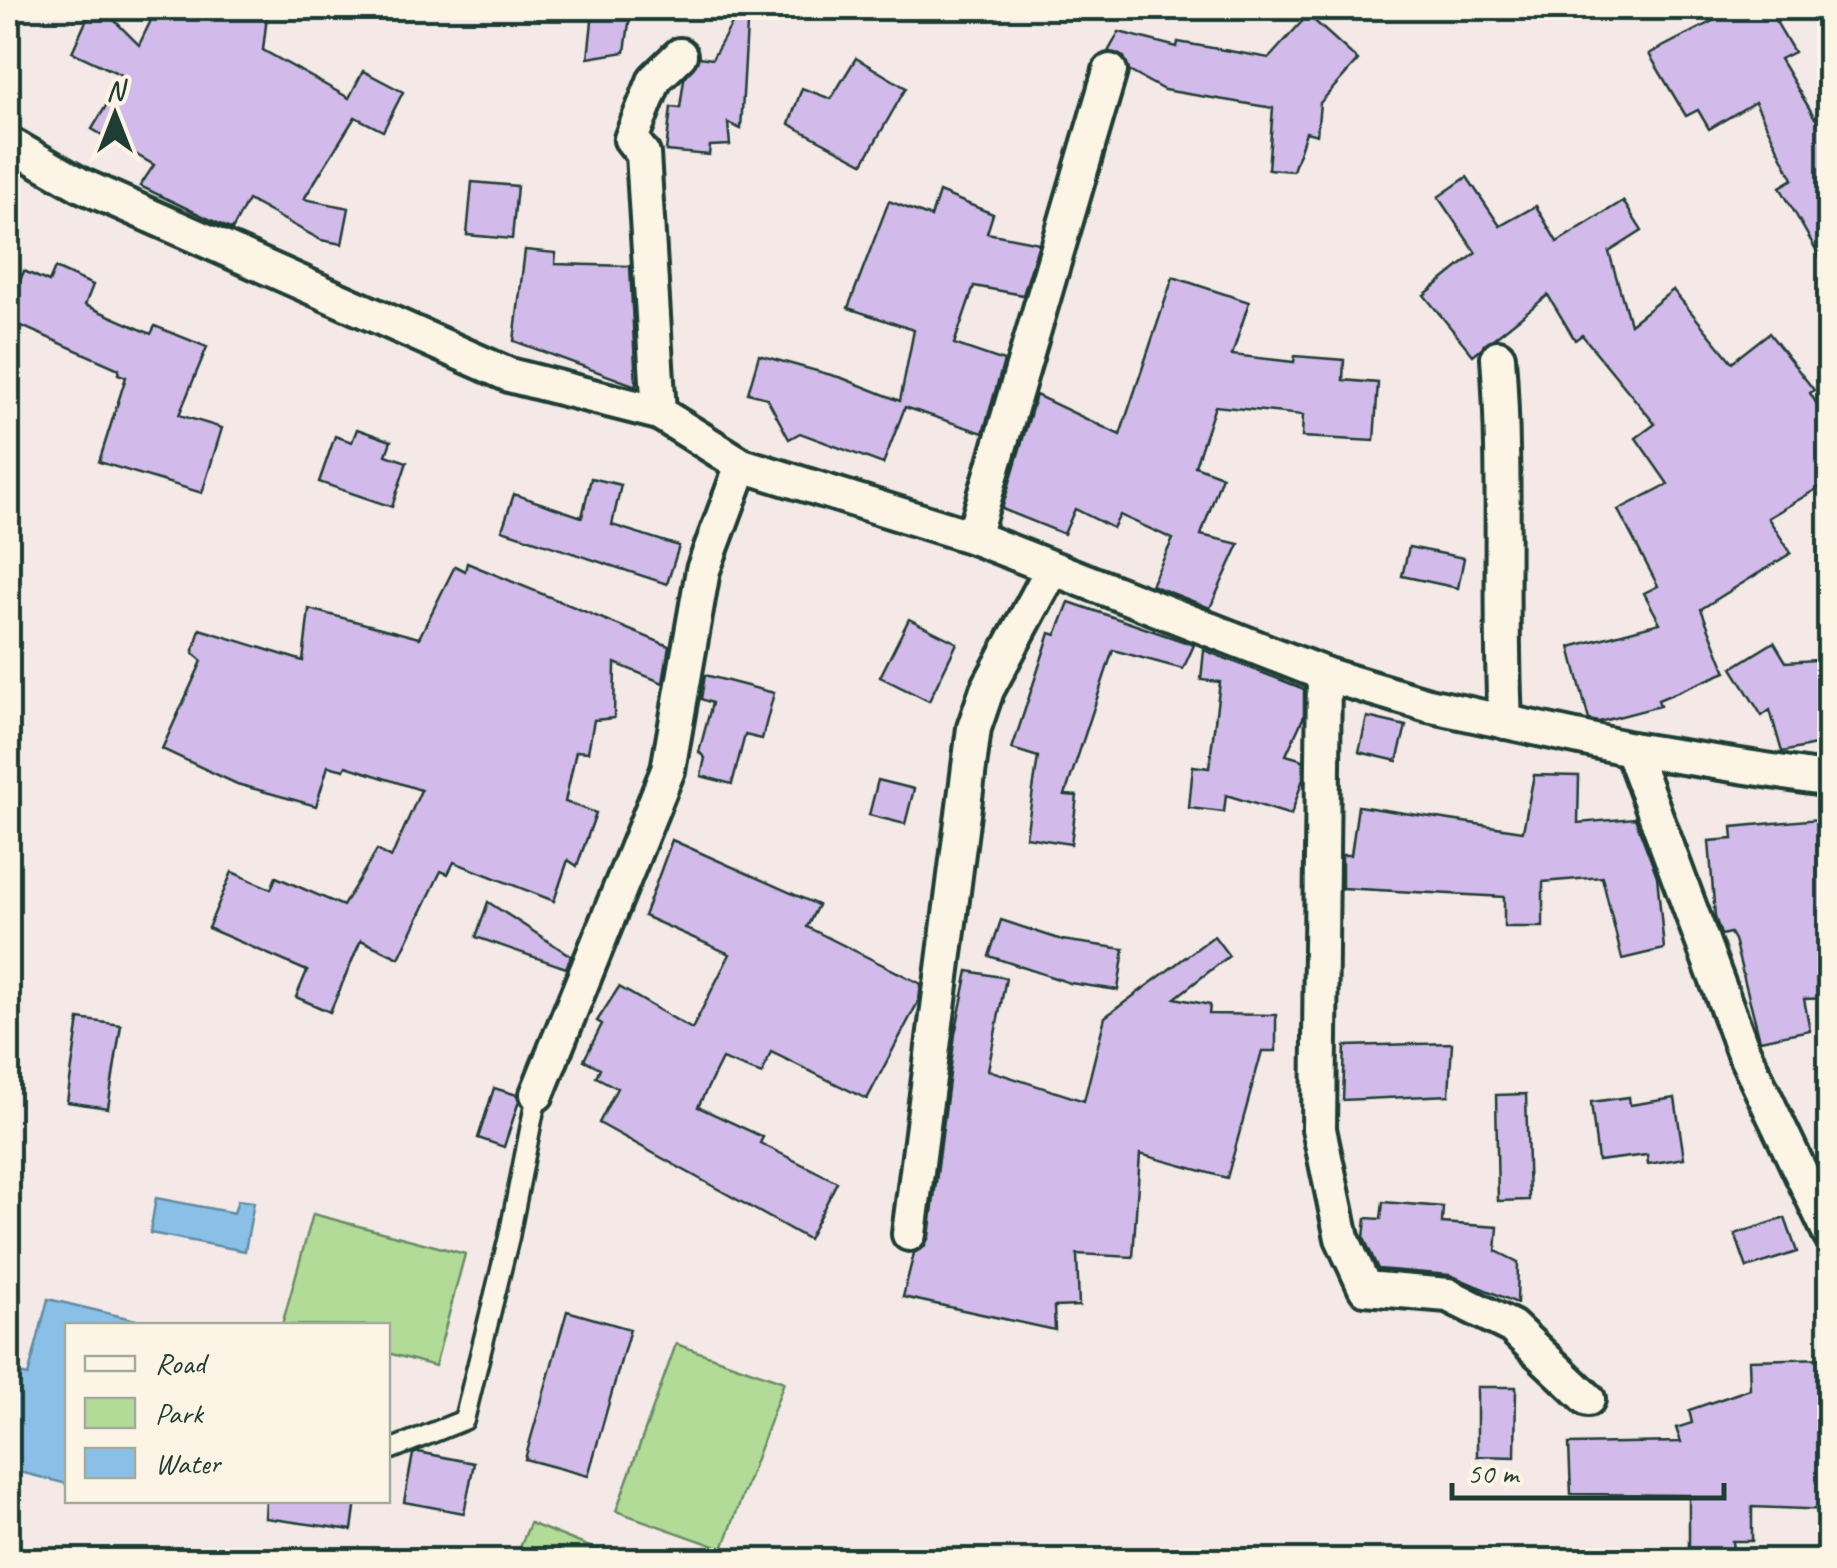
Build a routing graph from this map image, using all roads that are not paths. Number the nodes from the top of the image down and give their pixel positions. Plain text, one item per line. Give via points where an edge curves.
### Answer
1 (680, 54) dead end
2 (1110, 72) dead end
3 (8, 143) edge
4 (1498, 357) dead end
5 (659, 414) junction
6 (742, 465) junction
7 (973, 537) junction
8 (1051, 571) junction
9 (1324, 674) junction
10 (1505, 722) junction
11 (1631, 749) junction
12 (1830, 780) edge
13 (536, 1094) joint
14 (909, 1234) dead end
15 (1830, 1234) edge
16 (1588, 1400) dead end
17 (392, 1449) dead end

1 - 5 street via 654,79 632,139 643,154
2 - 7 street
3 - 5 street via 81,185 508,375
4 - 10 street
5 - 6 street
6 - 7 street
6 - 13 street via 703,570 668,770
7 - 8 street
8 - 9 street
8 - 14 street via 987,690 974,728
9 - 10 street
9 - 16 street via 1319,1129 1342,1238 1365,1288 1448,1295 1512,1327
10 - 11 street
11 - 12 street
11 - 15 street via 1743,1051
13 - 17 lane via 464,1420

